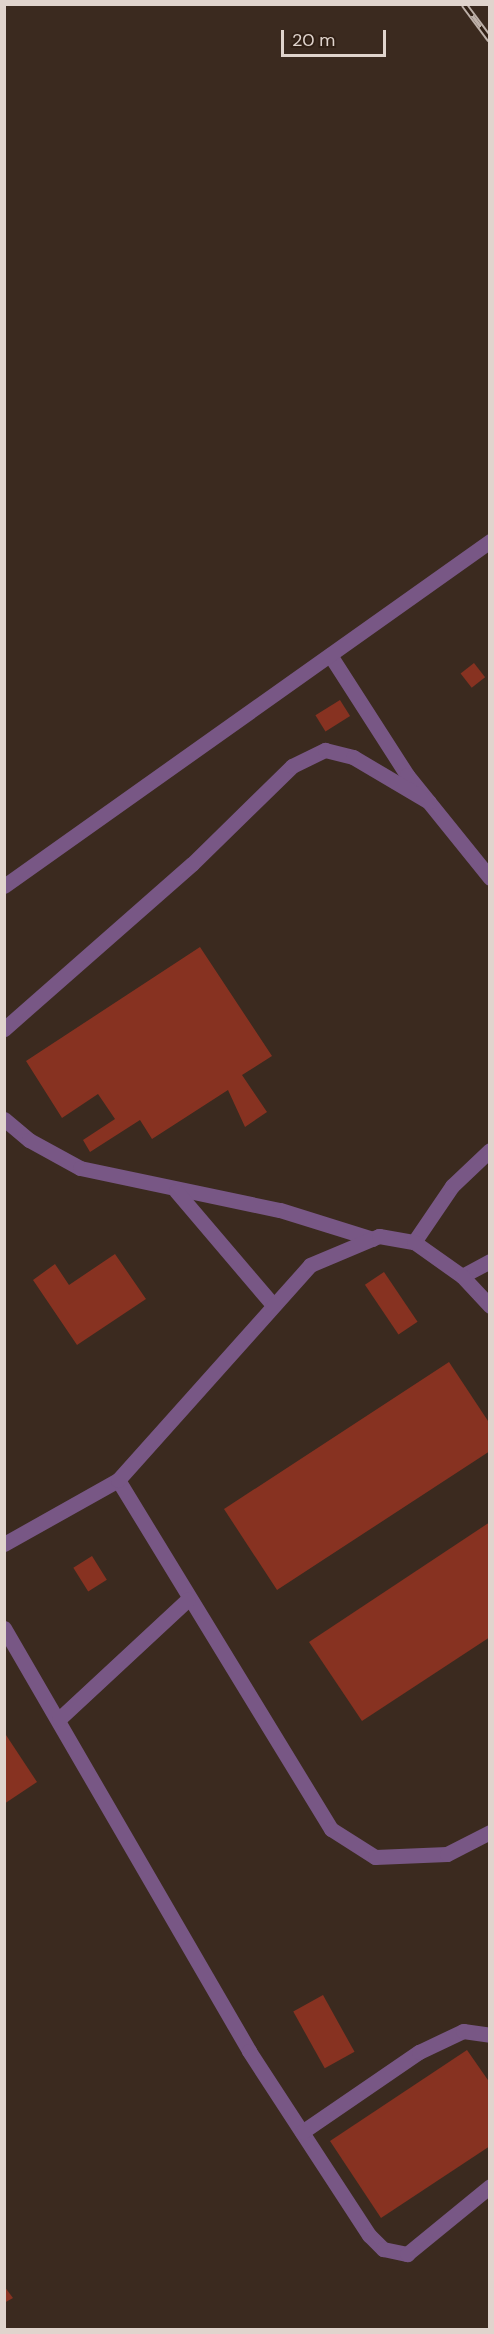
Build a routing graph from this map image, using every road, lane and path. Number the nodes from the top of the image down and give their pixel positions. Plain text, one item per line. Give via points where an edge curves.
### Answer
1 (489, 541) edge
2 (330, 655) junction
3 (429, 802) junction
4 (489, 878) edge
5 (4, 886) edge
6 (4, 1029) edge
7 (4, 1119) edge
8 (489, 1150) edge
9 (176, 1191) junction
10 (373, 1239) junction
11 (414, 1242) junction
12 (489, 1261) edge
13 (462, 1276) junction
14 (273, 1305) junction
15 (489, 1306) edge
16 (118, 1480) junction
17 (4, 1544) edge
18 (188, 1599) junction
19 (4, 1628) edge
20 (58, 1719) junction
21 (489, 1832) edge
22 (489, 2035) edge
23 (302, 2132) junction
24 (489, 2186) edge

1 - 2 street
2 - 3 street
2 - 5 street
3 - 4 street
3 - 6 street via 353,757 325,750 292,766 192,864
7 - 9 street via 80,1168
8 - 11 street via 452,1186
9 - 10 street via 280,1210
9 - 14 street
10 - 11 street
10 - 14 street via 310,1266
11 - 13 street
12 - 13 street
13 - 15 street
14 - 16 street
16 - 17 street
16 - 18 street
18 - 20 street
18 - 21 street via 331,1829 375,1857 447,1854
19 - 20 street
20 - 23 street via 249,2051
22 - 23 street via 463,2031 419,2052
23 - 24 street via 383,2248 406,2254

